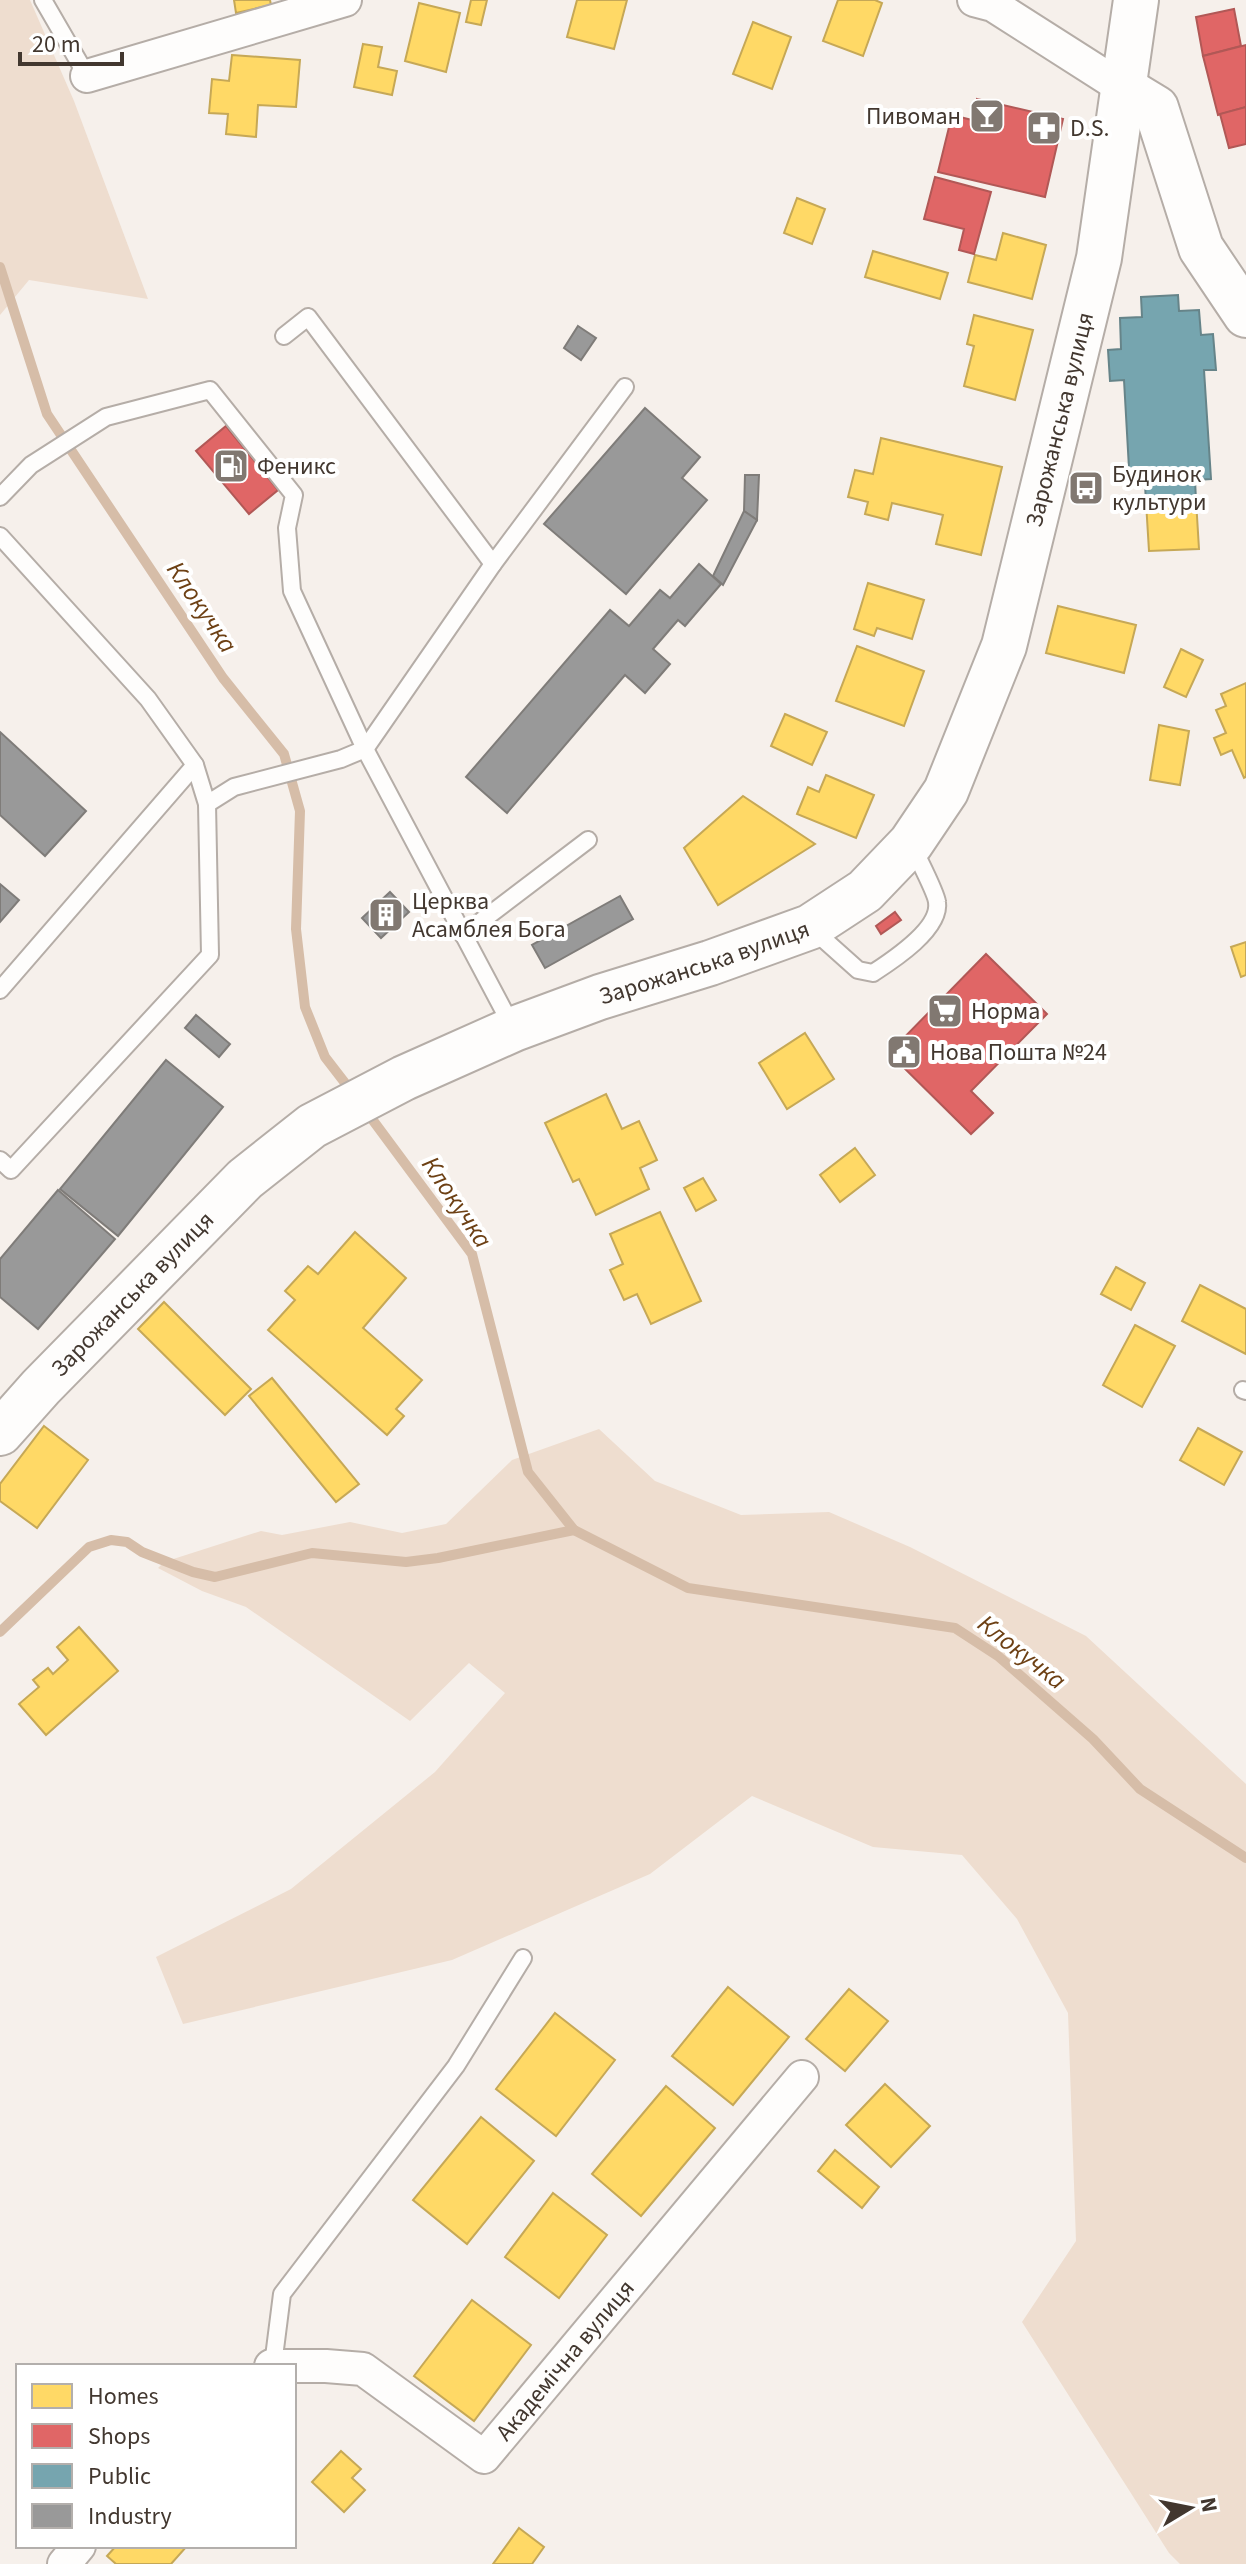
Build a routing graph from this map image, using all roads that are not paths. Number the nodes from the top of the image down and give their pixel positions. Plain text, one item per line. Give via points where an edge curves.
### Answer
1 (43, 0) edge
2 (345, 0) edge
3 (974, 0) edge
4 (1136, 0) edge
5 (87, 76) joint
6 (1123, 88) junction
7 (1246, 315) edge
8 (284, 336) dead end
9 (625, 387) dead end
10 (0, 497) edge
11 (0, 536) edge
12 (493, 564) junction
13 (365, 749) junction
14 (195, 765) junction
15 (207, 804) junction
16 (588, 840) dead end
17 (911, 843) junction
18 (810, 927) junction
19 (463, 935) junction
20 (0, 990) edge
21 (514, 1029) junction
22 (0, 1160) edge
23 (0, 1433) edge
24 (523, 1958) dead end
25 (802, 2077) dead end
26 (272, 2364) edge
27 (296, 2366) edge
28 (77, 2548) edge
29 (64, 2564) edge

1 - 5 lane
2 - 5 street
3 - 6 street via 993,5
4 - 6 street, Зарожанська вулиця
6 - 7 street via 1156,108 1201,248
6 - 17 street, Зарожанська вулиця via 1099,258 1004,646 946,791
8 - 12 lane via 308,317
9 - 12 lane
10 - 13 lane via 31,465 106,417 210,390 294,495 287,528 292,591
11 - 14 lane via 148,699
12 - 13 lane
13 - 15 lane via 234,787
13 - 19 lane
14 - 15 lane
14 - 20 lane
15 - 22 lane via 210,955 11,1170
16 - 19 lane
17 - 18 street, Зарожанська вулиця via 865,891
17 - 18 lane via 937,902 935,916 913,946 873,973 858,970
18 - 21 street, Зарожанська вулиця
19 - 21 lane
21 - 23 street, Зарожанська вулиця via 312,1126 245,1179
24 - 26 lane via 456,2066 282,2294
25 - 27 street, Академічна вулиця via 484,2457 363,2369
28 - 29 street

